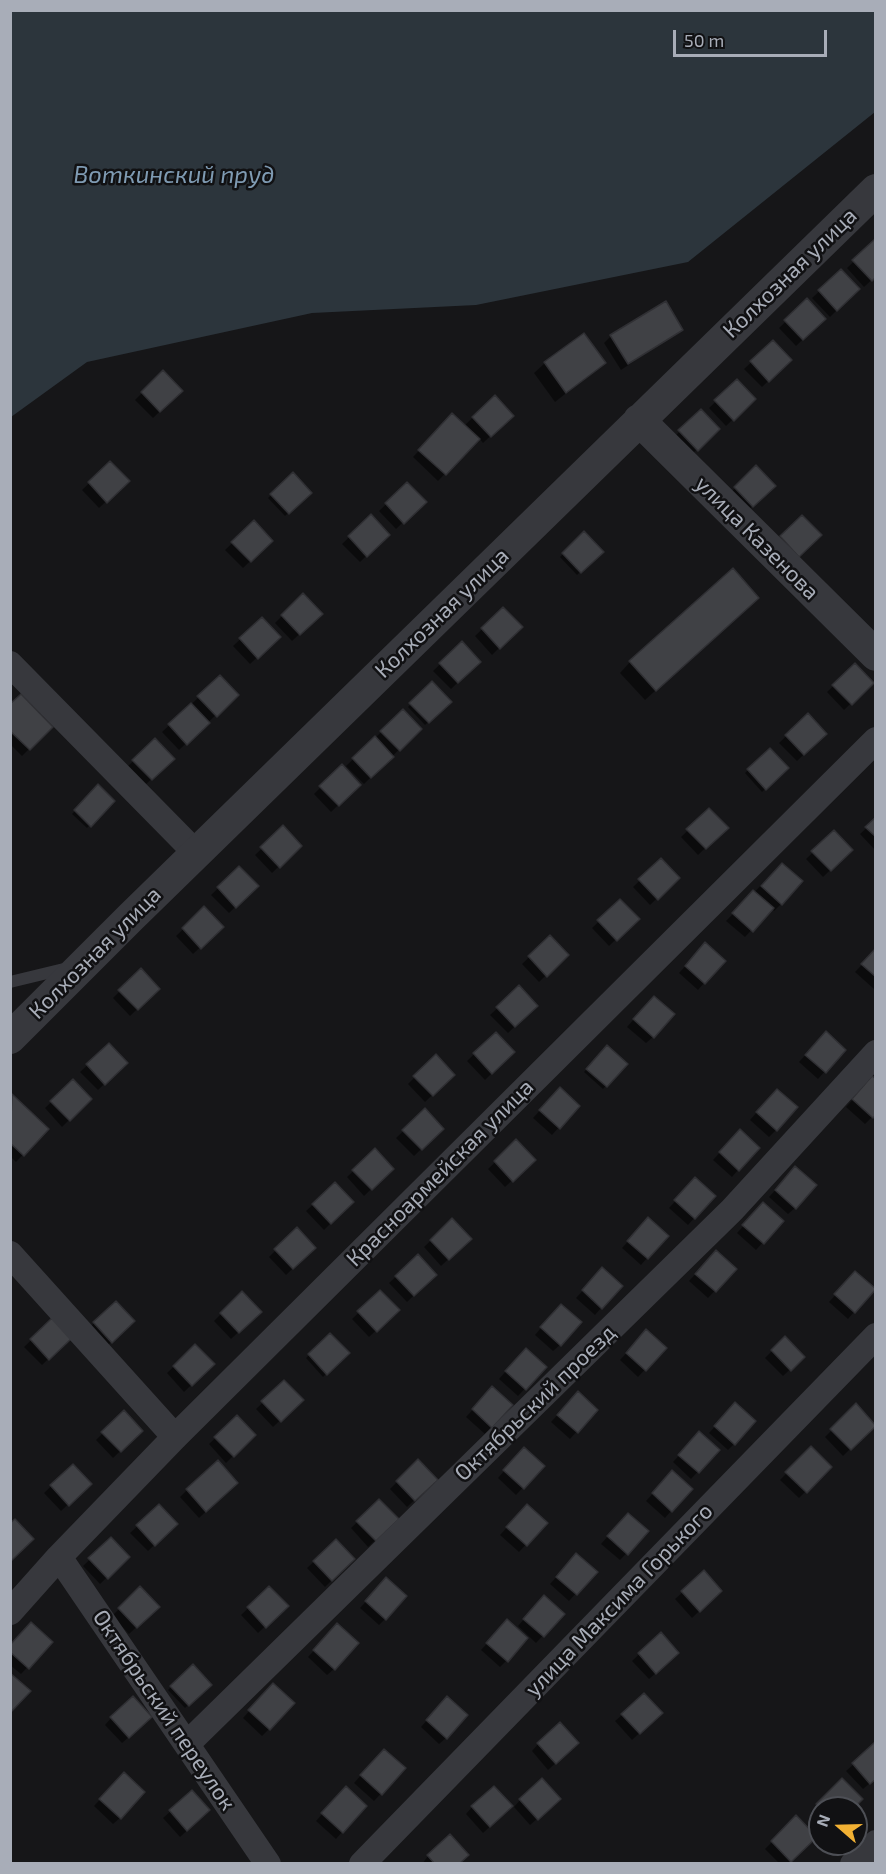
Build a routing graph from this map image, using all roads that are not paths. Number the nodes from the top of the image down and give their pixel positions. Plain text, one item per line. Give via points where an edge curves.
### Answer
1 (876, 190) edge
2 (639, 420) junction
3 (876, 655) edge
4 (10, 664) edge
5 (876, 740) edge
6 (196, 853) junction
7 (84, 964) junction
8 (10, 982) edge
9 (10, 1038) edge
10 (876, 1053) edge
11 (10, 1254) edge
12 (876, 1336) edge
13 (175, 1437) junction
14 (59, 1557) junction
15 (10, 1612) edge
16 (187, 1744) junction
17 (876, 1843) edge
18 (268, 1863) edge
19 (362, 1863) edge
20 (853, 1863) edge

1 - 2 street, Колхозная улица
2 - 3 street, улица Казенова
2 - 6 street, Колхозная улица
4 - 6 street
5 - 13 street, Красноармейская улица
6 - 7 street, Колхозная улица
7 - 8 lane
7 - 9 street, Колхозная улица
10 - 16 street, Октябрьский проезд via 732,1210
11 - 13 street
12 - 19 street, улица Максима Горького
13 - 14 street, Красноармейская улица
14 - 15 street, Красноармейская улица
14 - 16 street, Октябрьский переулок
16 - 18 street, Октябрьский переулок
17 - 20 street

